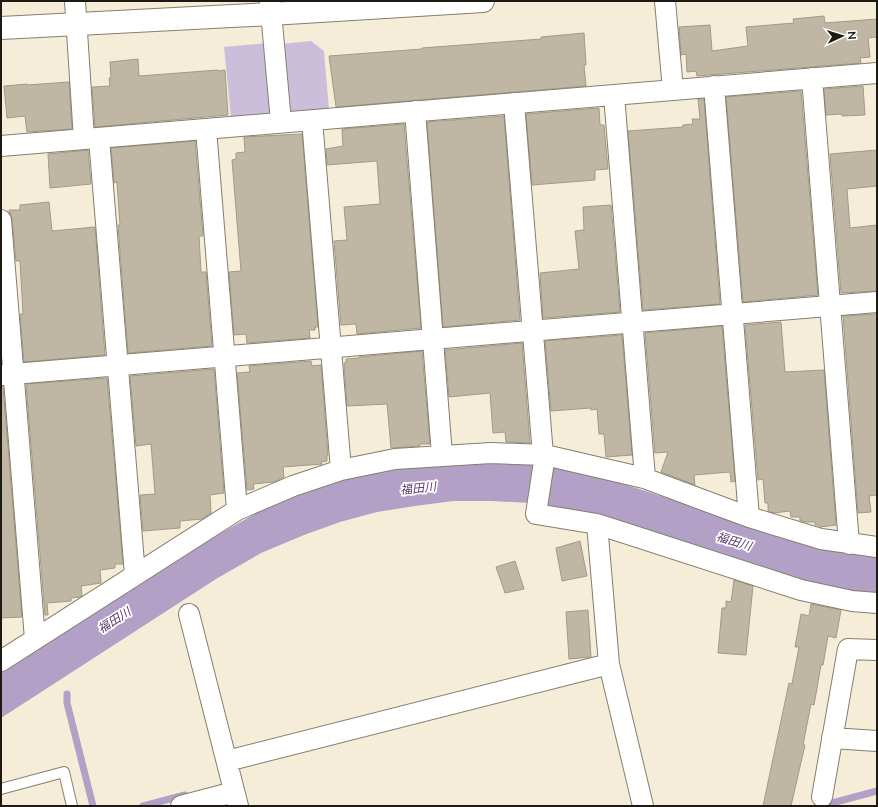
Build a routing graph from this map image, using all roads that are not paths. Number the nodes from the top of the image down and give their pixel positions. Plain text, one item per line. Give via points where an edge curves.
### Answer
1 (75, 1) edge
2 (483, 1) edge
3 (665, 1) edge
4 (271, 8) edge
5 (76, 24) junction
6 (1, 28) edge
7 (877, 73) edge
8 (812, 78) junction
9 (714, 86) junction
10 (673, 90) junction
11 (614, 95) junction
12 (514, 103) junction
13 (415, 111) junction
14 (312, 120) junction
15 (281, 122) junction
16 (206, 129) junction
17 (92, 138) junction
18 (1, 146) edge
19 (1, 220) edge
20 (877, 302) edge
21 (830, 306) junction
22 (732, 314) junction
23 (632, 323) junction
24 (533, 331) junction
25 (434, 339) junction
26 (331, 348) junction
27 (225, 356) junction
28 (118, 365) junction
29 (7, 374) edge
30 (442, 455) junction
31 (544, 457) junction
32 (341, 470) junction
33 (645, 478) junction
34 (237, 510) junction
35 (749, 517) junction
36 (596, 524) junction
37 (849, 544) junction
38 (877, 547) edge
39 (134, 575) junction
40 (877, 602) edge
41 (189, 614) dead end
42 (35, 639) junction
43 (877, 650) edge
44 (1, 661) edge
45 (608, 664) junction
46 (832, 738) junction
47 (877, 741) edge
48 (227, 761) junction
49 (1, 789) edge
50 (822, 797) dead end
51 (236, 799) edge
52 (72, 806) edge
53 (181, 806) edge
54 (643, 806) edge

1 - 5 street
2 - 4 street
3 - 10 street
4 - 5 street
4 - 15 street
5 - 6 street
5 - 17 street
7 - 8 street
8 - 9 street
8 - 21 street
9 - 10 street
9 - 22 street
10 - 11 street
11 - 12 street
11 - 23 street
12 - 13 street
12 - 24 street
13 - 14 street
13 - 25 street
14 - 15 street
14 - 26 street
15 - 16 street
16 - 17 street
16 - 27 street
17 - 18 street
17 - 28 street
19 - 29 street
20 - 21 street
21 - 22 street
21 - 37 street
22 - 23 street
22 - 35 street
23 - 24 street
23 - 33 street
24 - 25 street
24 - 31 street
25 - 26 street
25 - 30 street
26 - 27 street
26 - 32 street
27 - 28 street
27 - 34 street
28 - 29 street
28 - 39 street
29 - 42 street
30 - 31 street via 491,453
30 - 32 street via 395,459
31 - 33 street
31 - 36 street via 536,514
32 - 34 street via 293,486
33 - 35 street
34 - 39 street
35 - 37 street via 821,539
36 - 40 street via 800,590 852,601
36 - 45 street
37 - 38 street
39 - 42 street
41 - 48 street
42 - 44 street
43 - 46 street via 848,649
45 - 48 street
45 - 54 street
46 - 47 street
46 - 50 street
48 - 51 street
49 - 52 lane via 64,772
51 - 53 street

